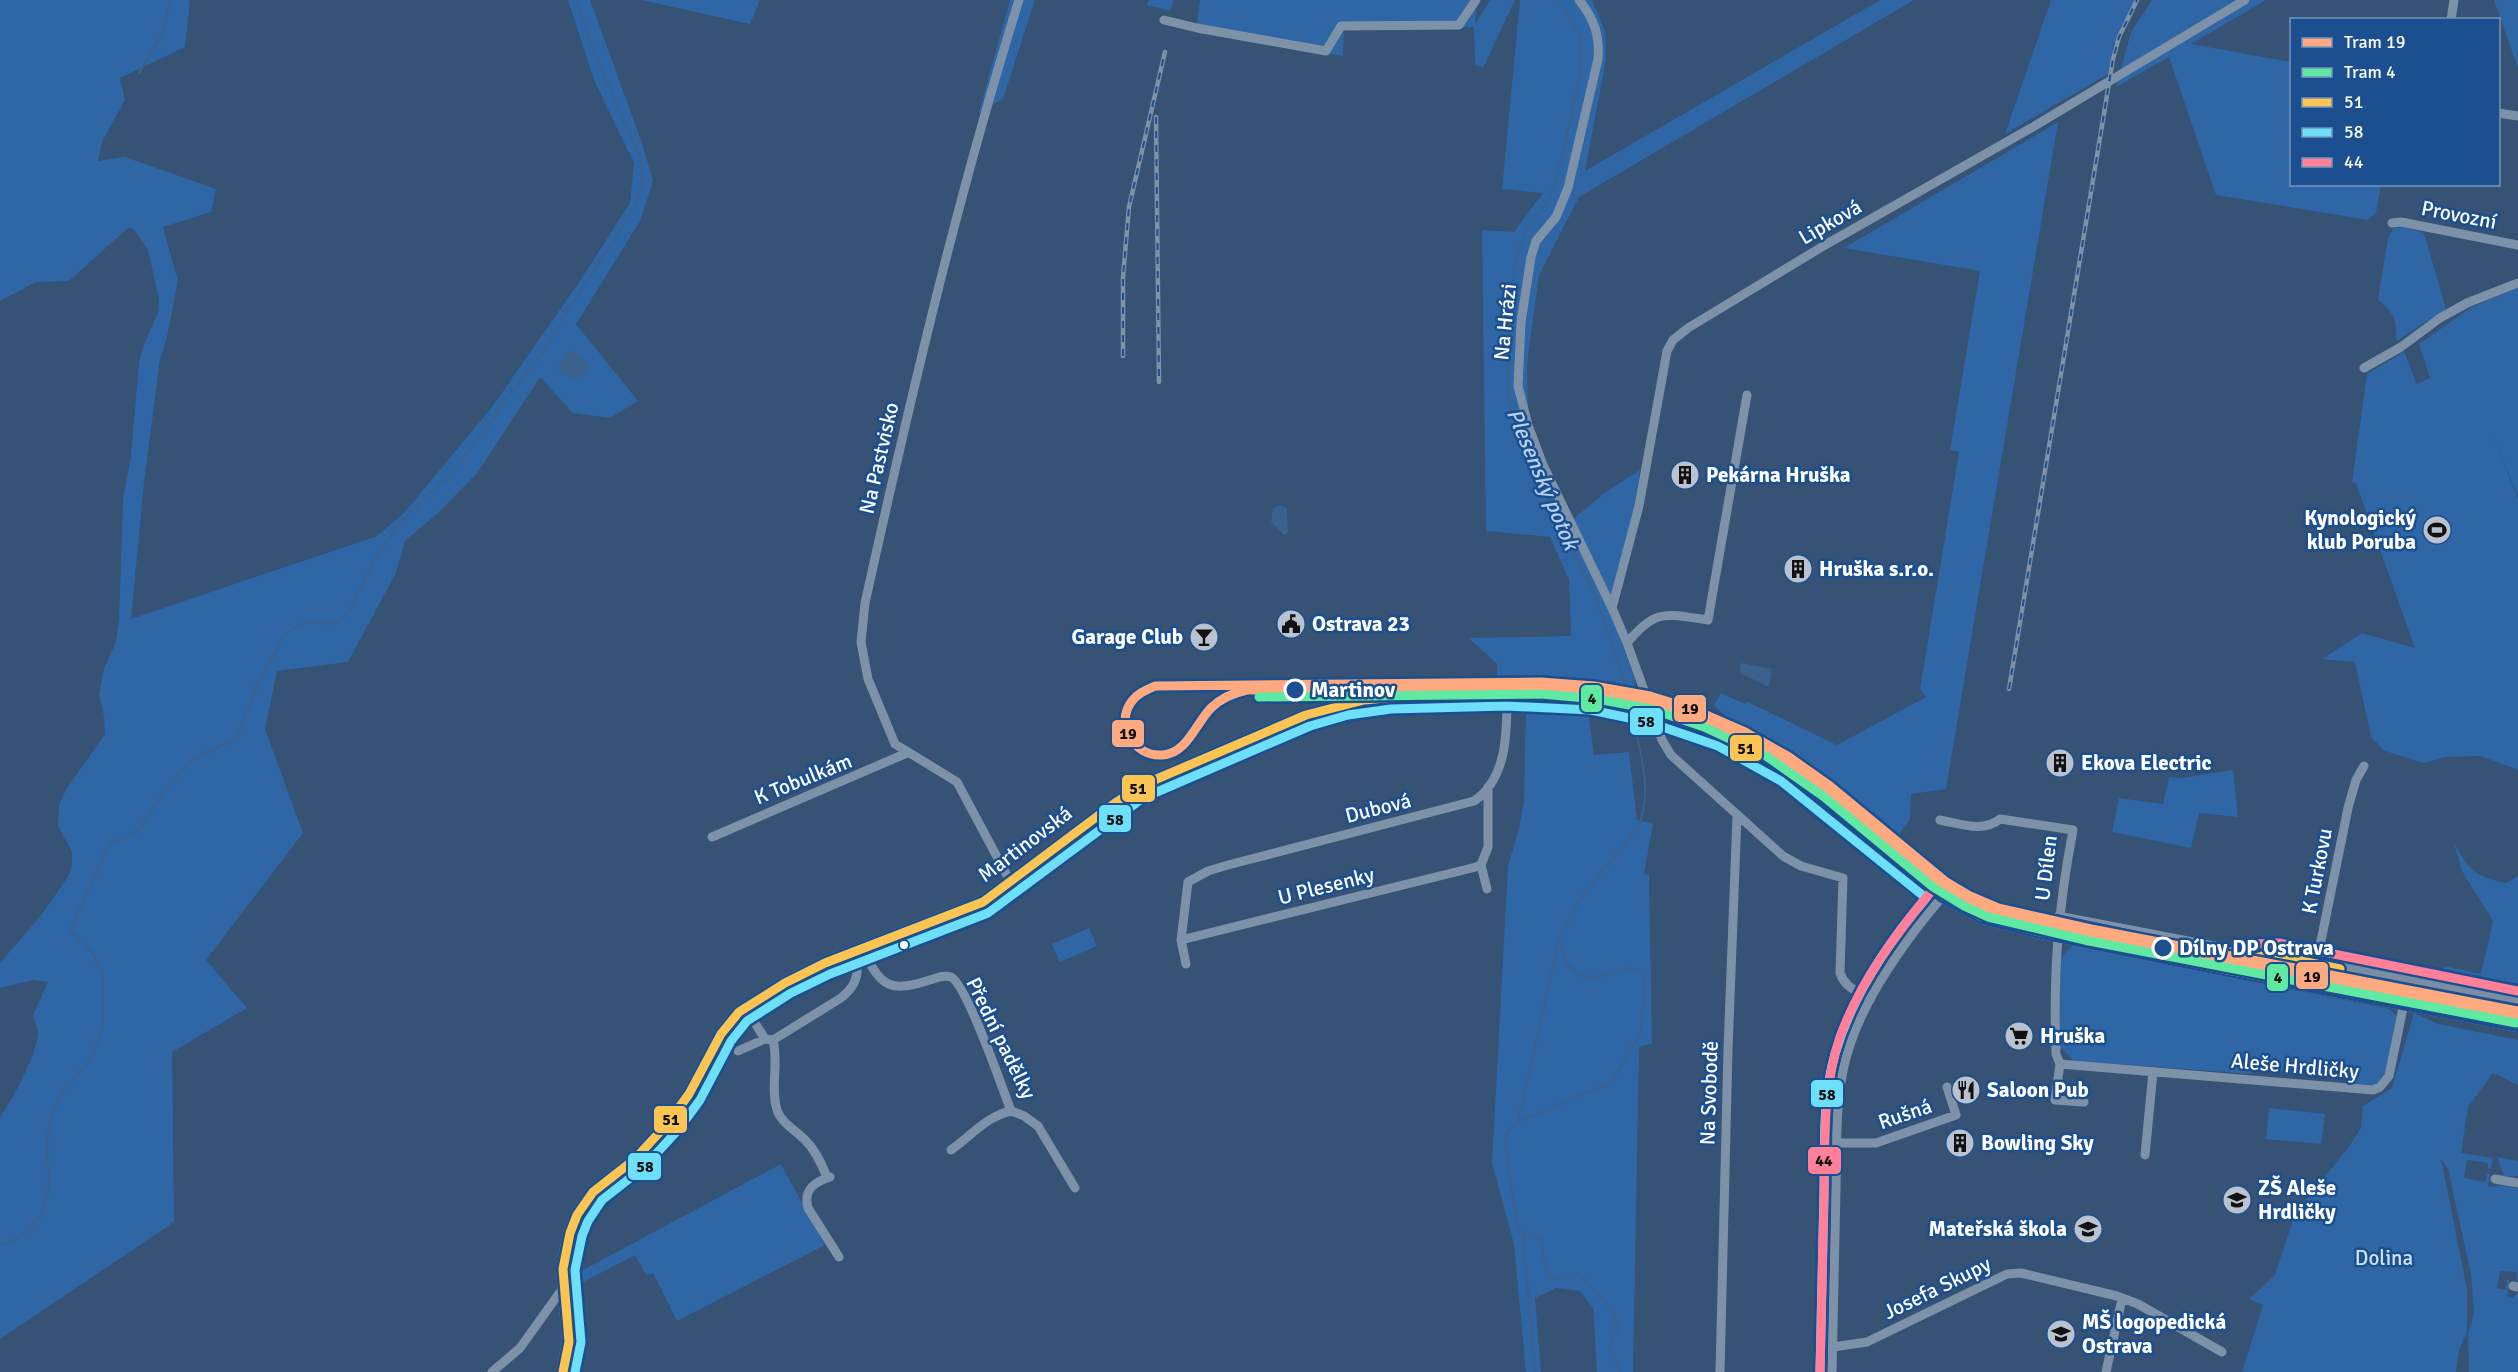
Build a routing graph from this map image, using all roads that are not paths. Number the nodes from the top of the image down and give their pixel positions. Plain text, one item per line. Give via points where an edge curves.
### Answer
1 (1018, 0) edge
2 (1476, 0) edge
3 (1580, 0) edge
4 (2245, 0) edge
5 (2454, 0) edge
6 (2451, 18) edge
7 (1164, 20) dead end
8 (2500, 113) edge
9 (2518, 116) edge
10 (2392, 223) dead end
11 (2518, 245) edge
12 (2518, 283) edge
13 (2364, 368) dead end
14 (1747, 395) dead end
15 (1612, 608) junction
16 (1627, 643) junction
17 (1507, 694) junction
18 (1651, 710) junction
19 (908, 753) junction
20 (2364, 766) dead end
21 (1488, 788) junction
22 (1737, 816) junction
23 (1940, 820) dead end
24 (712, 837) dead end
25 (1481, 865) junction
26 (1011, 883) junction
27 (1487, 889) dead end
28 (1943, 896) junction
29 (2058, 916) junction
30 (2057, 935) junction
31 (1181, 940) junction
32 (2219, 947) dead end
33 (856, 951) junction
34 (869, 962) junction
35 (2191, 962) junction
36 (1186, 964) dead end
37 (2317, 964) junction
38 (857, 966) junction
39 (2312, 985) junction
40 (1870, 1000) junction
41 (2404, 1003) junction
42 (2518, 1003) edge
43 (745, 1007) junction
44 (2518, 1024) edge
45 (769, 1040) junction
46 (738, 1051) dead end
47 (2060, 1064) junction
48 (2153, 1072) junction
49 (1947, 1087) dead end
50 (2084, 1102) dead end
51 (1011, 1111) junction
52 (1837, 1143) junction
53 (951, 1150) dead end
54 (2145, 1155) dead end
55 (2495, 1179) dead end
56 (2518, 1183) edge
57 (1075, 1188) dead end
58 (839, 1257) dead end
59 (563, 1288) junction
60 (2122, 1299) junction
61 (1833, 1347) junction
62 (2222, 1352) dead end
63 (492, 1372) edge
64 (563, 1372) edge
65 (1720, 1372) edge
66 (1832, 1372) edge
67 (2106, 1372) edge

1 - 19 street, Na Pastvisko via 937,288 865,603 861,642 868,679 895,744
2 - 7 street via 1460,25 1341,26 1326,51
3 - 15 street, Na Hrázi via 1597,31 1598,59 1568,188 1556,217 1536,241 1531,257 1521,322 1518,386 1543,465
4 - 15 street, Lipková via 1816,251 1672,340 1659,388 1639,506
5 - 6 street
8 - 9 street
10 - 11 street, Provozní
12 - 13 street via 2467,303
14 - 16 street via 1708,620 1673,615 1653,618
15 - 16 street, Na Hrázi
16 - 18 street, Na Hrázi
17 - 18 street, Martinovská via 1592,698
17 - 21 street via 1504,748
17 - 26 street, Martinovská via 1390,697 1346,703 1306,715 1137,788
18 - 22 street via 1671,755
18 - 28 street, Martinovská via 1708,729 1781,767
19 - 24 street, K Tobulkám
19 - 26 street, Na Pastvisko via 957,782
20 - 37 street, K Turkovu via 2347,810
21 - 25 street via 1488,847
21 - 31 street, Dubová via 1466,804 1217,868 1188,882
22 - 40 street via 1783,856 1843,878 1840,973 1849,987
22 - 65 street, Na Svobodě
23 - 29 street, U Dílen via 1990,827 2000,819 2073,830
25 - 27 street
25 - 31 street, U Plesenky
26 - 33 street, Martinovská via 977,905
28 - 30 street, Martinovská via 1982,917
28 - 40 street
29 - 30 street, U Dílen
29 - 32 street
30 - 35 street, Martinovská
30 - 47 street via 2054,1014
31 - 36 street
33 - 34 street, Přední padělky
33 - 38 street via 852,963
33 - 43 street, Martinovská via 819,965
34 - 38 street
34 - 51 street, Přední padělky via 883,982 895,987 942,976 957,983 974,1015
35 - 37 street, Martinovská via 2230,966 2269,954
35 - 39 street, Martinovská
37 - 39 street, K Turkovu
37 - 42 street, Martinovská
38 - 45 street via 851,990 813,1017
39 - 41 street, Martinovská
40 - 52 street via 1844,1062
41 - 44 street, Martinovská
41 - 48 street, Aleše Hrdličky via 2390,1076 2373,1090
43 - 45 street
43 - 59 street, Martinovská via 726,1027 689,1094 663,1129 636,1159 593,1192 581,1207 570,1233
45 - 46 street
45 - 58 street via 776,1061 777,1113 807,1141 829,1177 812,1184 806,1201
47 - 48 street, Aleše Hrdličky
47 - 50 street via 2055,1100
48 - 54 street
49 - 52 street, Rušná via 1956,1115 1876,1143
51 - 53 street via 987,1120
51 - 57 street, Přední padělky via 1038,1126
52 - 61 street
55 - 56 street
59 - 63 street via 520,1348
59 - 64 street, Martinovská via 569,1342
60 - 61 street, Josefa Skupy via 2021,1273 2007,1274 1868,1342
60 - 62 street, Josefa Skupy via 2138,1304
60 - 67 street
61 - 66 street

